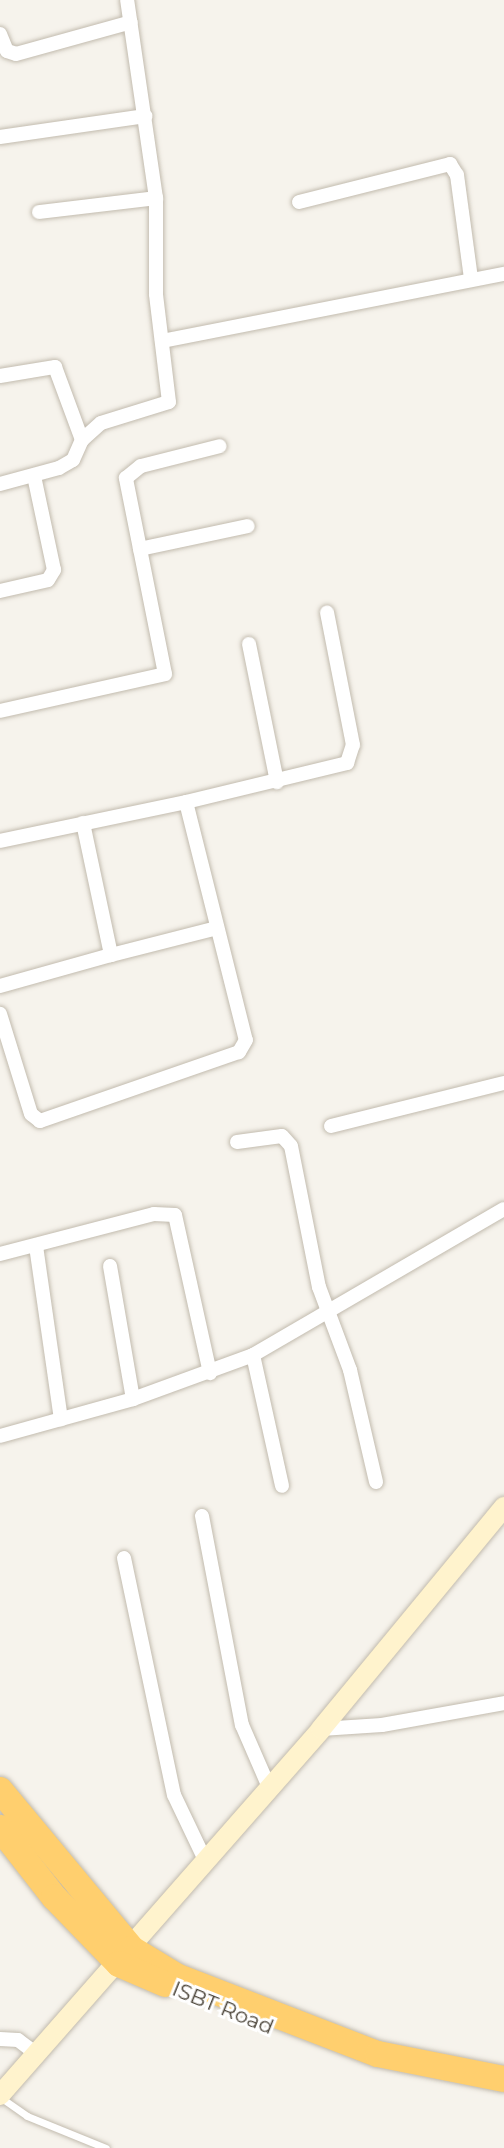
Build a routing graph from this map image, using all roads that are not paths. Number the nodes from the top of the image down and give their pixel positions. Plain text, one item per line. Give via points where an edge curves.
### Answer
1 (128, 0) edge
2 (131, 22) junction
3 (0, 34) edge
4 (145, 116) junction
5 (0, 137) edge
6 (156, 198) junction
7 (299, 202) dead end
8 (39, 212) dead end
9 (504, 274) edge
10 (471, 279) junction
11 (162, 341) junction
12 (0, 376) edge
13 (82, 440) junction
14 (220, 446) dead end
15 (34, 476) junction
16 (0, 484) edge
17 (248, 526) dead end
18 (140, 549) junction
19 (0, 591) edge
20 (327, 614) dead end
21 (249, 644) dead end
22 (0, 711) edge
23 (277, 782) junction
24 (186, 802) junction
25 (83, 823) junction
26 (0, 841) edge
27 (217, 928) junction
28 (111, 955) junction
29 (0, 986) edge
30 (0, 1014) edge
31 (504, 1083) edge
32 (331, 1126) dead end
33 (237, 1142) dead end
34 (504, 1209) edge
35 (36, 1246) junction
36 (0, 1254) edge
37 (110, 1266) dead end
38 (327, 1312) junction
39 (253, 1355) junction
40 (210, 1373) junction
41 (133, 1399) junction
42 (61, 1419) junction
43 (0, 1436) edge
44 (376, 1482) dead end
45 (282, 1486) dead end
46 (504, 1507) edge
47 (202, 1516) dead end
48 (124, 1558) dead end
49 (504, 1703) edge
50 (321, 1729) junction
51 (269, 1787) junction
52 (0, 1790) edge
53 (0, 1828) edge
54 (206, 1862) junction
55 (126, 1957) junction
56 (0, 2039) edge
57 (35, 2053) junction
58 (504, 2079) edge
59 (504, 2093) edge
60 (0, 2096) edge
61 (106, 2148) edge

1 - 2 street
2 - 3 street via 16,54 7,51
2 - 4 street
4 - 5 street
4 - 6 street
6 - 8 street
6 - 11 street
7 - 10 street via 450,164 457,175
9 - 10 street
10 - 11 street
11 - 13 street via 166,405 101,423
12 - 13 street via 55,367
13 - 15 street via 68,463
14 - 18 street via 129,473 126,484
15 - 16 street
15 - 19 street via 54,570 48,580
17 - 18 street
18 - 22 street via 165,674
20 - 23 street via 351,757 340,768
21 - 23 street
23 - 24 street
24 - 25 street
24 - 27 street
25 - 26 street
25 - 28 street
27 - 28 street
27 - 30 street via 246,1034 239,1052 40,1121 31,1114
28 - 29 street
31 - 32 street
33 - 38 street via 277,1136 288,1140
34 - 38 street
35 - 36 street
35 - 40 street via 154,1214 175,1215
35 - 42 street
37 - 41 street
38 - 39 street
38 - 44 street via 350,1370
39 - 40 street
39 - 45 street
40 - 41 street
41 - 42 street
42 - 43 street
46 - 50 main road
47 - 51 street via 242,1725
48 - 54 street via 174,1795
49 - 50 street via 382,1725
50 - 51 main road
51 - 54 main road
52 - 55 highway
53 - 55 highway, ISBT Road via 54,1897
54 - 55 main road
55 - 57 main road
55 - 58 highway via 367,2050
55 - 59 highway, ISBT Road via 305,2040 393,2069
56 - 57 street via 18,2040
57 - 60 main road
60 - 61 lane via 27,2116

